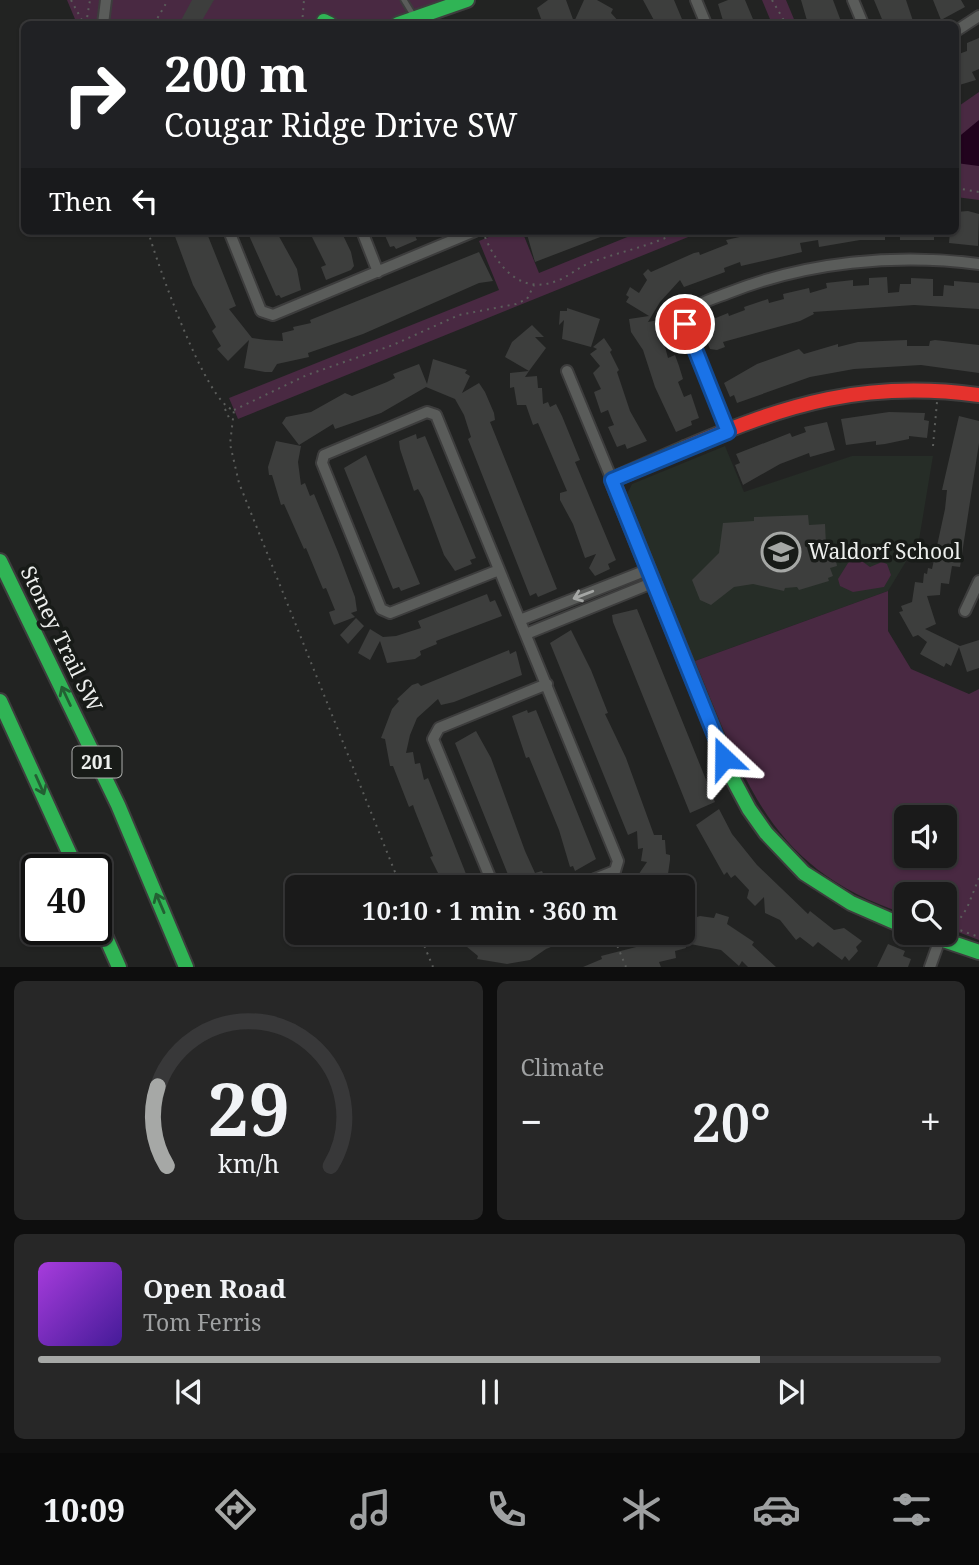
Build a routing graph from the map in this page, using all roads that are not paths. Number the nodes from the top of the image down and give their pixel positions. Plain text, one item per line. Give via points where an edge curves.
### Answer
1 (106, 0) edge
2 (404, 0) edge
3 (467, 0) edge
4 (696, 0) edge
5 (853, 0) edge
6 (979, 16) edge
7 (103, 21) edge
8 (416, 21) edge
9 (419, 21) edge
10 (705, 21) edge
11 (862, 21) edge
12 (959, 29) edge
13 (231, 235) edge
14 (363, 235) edge
15 (477, 235) edge
16 (979, 264) edge
17 (377, 272) junction
18 (567, 371) dead end
19 (979, 395) edge
20 (728, 432) junction
21 (612, 480) junction
22 (0, 561) edge
23 (499, 570) junction
24 (650, 576) junction
25 (979, 581) edge
26 (964, 611) dead end
27 (520, 620) junction
28 (526, 634) junction
29 (547, 684) junction
30 (0, 701) edge
31 (70, 854) edge
32 (489, 875) edge
33 (605, 875) edge
34 (894, 922) edge
35 (109, 945) edge
36 (938, 945) edge
37 (957, 945) edge
38 (979, 952) edge
39 (118, 967) edge
40 (186, 967) edge
41 (930, 967) edge

1 - 7 street
2 - 8 lane
3 - 9 main road
4 - 10 street
5 - 11 street
6 - 12 street
13 - 17 street via 261,311 273,315
14 - 17 street
15 - 17 street
16 - 20 street via 919,260 828,265 740,288 697,305 686,316 687,332
18 - 21 street
19 - 20 main road via 904,388 833,396
20 - 21 main road
21 - 24 main road
40 -> 22 main road, Stoney Trail SW / 201 via 118,805
23 - 23 street via 436,415 427,412 324,455 322,463 381,609 390,613
23 - 27 street
24 -> 27 street
24 - 28 street
24 - 34 main road via 734,781 757,823 791,863 821,888
25 - 26 street
27 - 28 street
28 - 29 street
29 - 32 street via 439,728 433,739
29 - 33 street via 618,861 615,871
30 -> 31 main road
35 - 39 main road
36 - 41 street
37 - 38 main road

